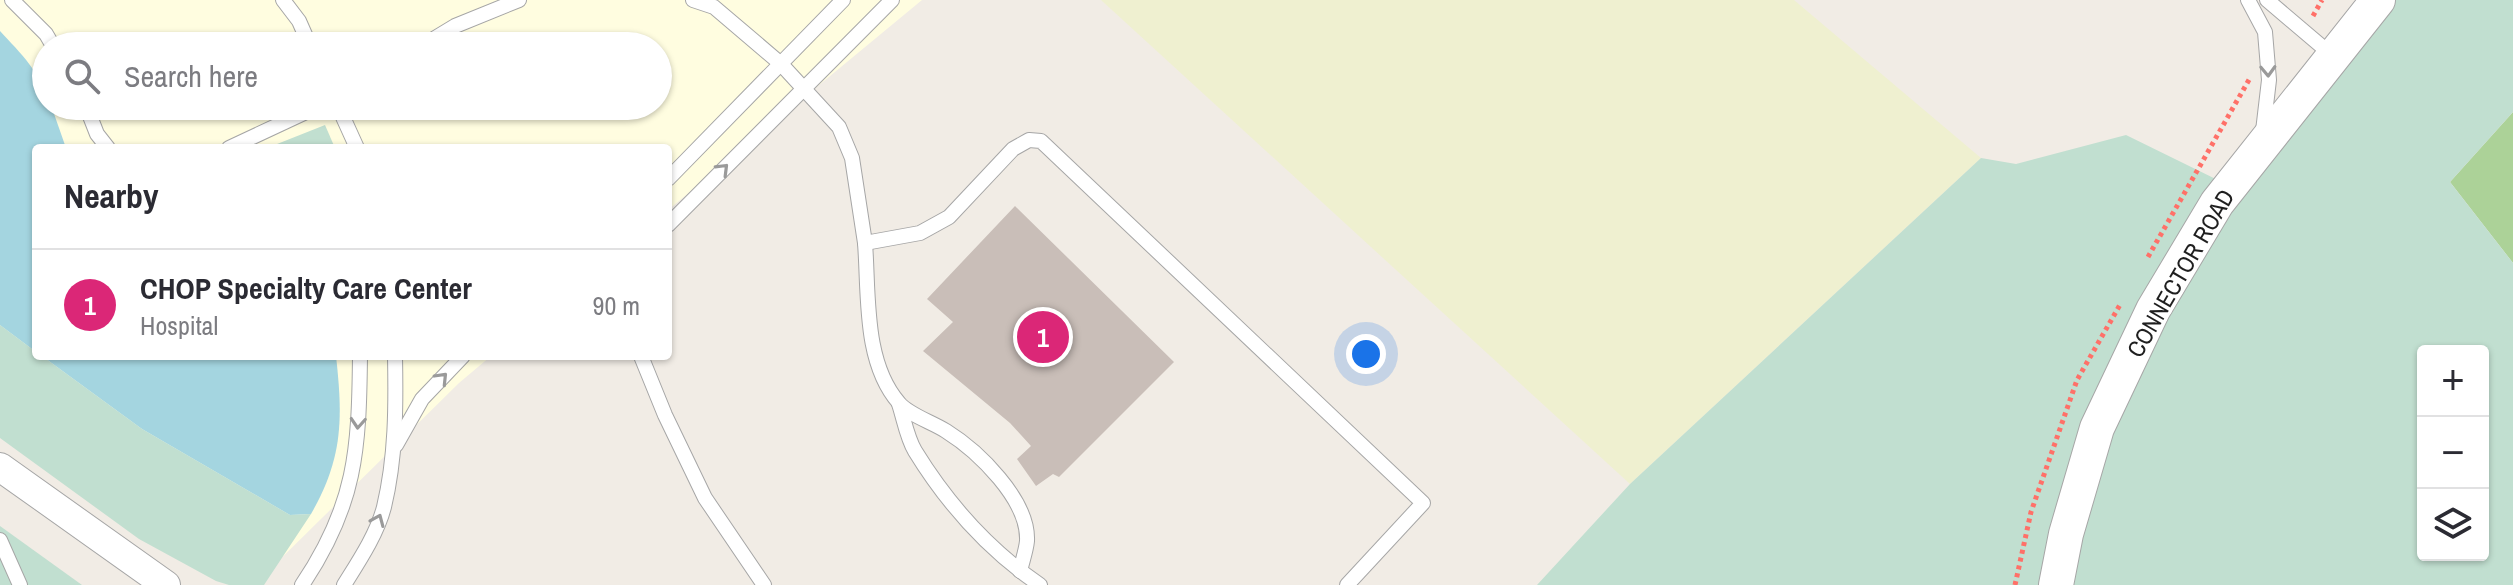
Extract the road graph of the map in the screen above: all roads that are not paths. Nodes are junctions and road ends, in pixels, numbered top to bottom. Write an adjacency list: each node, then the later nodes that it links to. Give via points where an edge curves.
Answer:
1 (12, 0): 10 (lane)
2 (283, 0): 11 (lane)
3 (519, 0): 12 (lane)
4 (693, 0): 14 (lane, via 714,7)
5 (843, 0): 14 (lane)
6 (892, 0): 15 (lane)
7 (2248, 0): 22 (lane, one-way to 22, via 2265,32 2269,80)
8 (2267, 0): 13 (lane)
9 (2378, 0): 13 (street, CONNECTOR ROAD)
10 (44, 32)
11 (304, 32)
12 (445, 32)
13 (2333, 56): 22 (street, CONNECTOR ROAD)
14 (781, 64): 15 (lane); 23 (lane)
15 (805, 87): 24 (lane, one-way to 15); 25 (lane, via 839,127 852,158)
16 (92, 120): 19 (lane)
17 (289, 120): 20 (lane)
18 (344, 120): 21 (lane)
19 (105, 144)
20 (238, 144)
21 (355, 144)
22 (2262, 146): 42 (street, CONNECTOR ROAD, via 2217,203 2153,310 2097,428)
23 (672, 175)
24 (672, 221)
25 (865, 243): 30 (lane, via 876,359); 41 (lane, via 920,233 949,217 1013,149 1029,140 1041,141 1423,503)
26 (360, 360): 37 (lane, one-way to 37, via 359,427 349,490 323,554)
27 (395, 360): 31 (lane)
28 (459, 360): 31 (lane, one-way to 28, via 422,399)
29 (643, 360): 39 (lane, via 705,498)
30 (899, 404): 34 (lane, via 914,449 970,525); 34 (lane, via 949,433 990,467 1019,506 1027,540)
31 (393, 449): 38 (lane, one-way to 31, via 383,509)
32 (0, 467): 36 (street)
33 (0, 540): 35 (lane)
34 (1020, 571): 40 (lane)
35 (20, 585)
36 (166, 585)
37 (302, 585)
38 (344, 585)
39 (764, 585)
40 (1040, 585)
41 (1347, 585)
42 (2056, 585)

